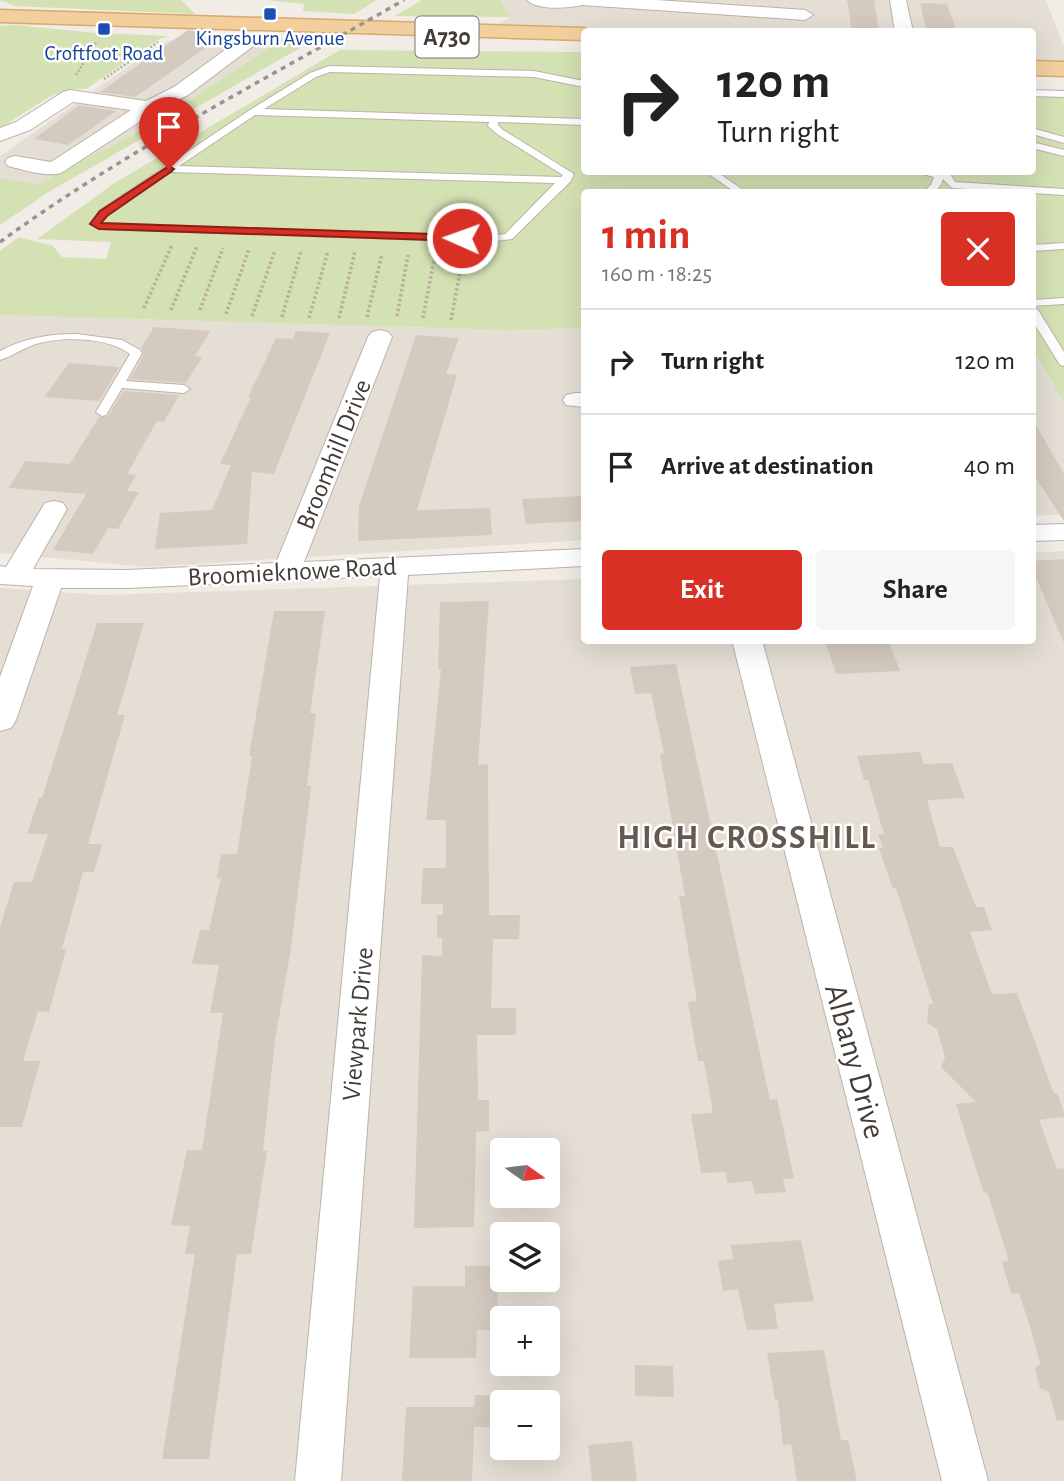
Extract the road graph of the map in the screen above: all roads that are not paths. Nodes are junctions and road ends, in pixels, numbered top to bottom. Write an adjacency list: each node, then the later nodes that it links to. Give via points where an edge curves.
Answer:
1 (535, 0): 2 (street)
2 (582, 0): 4 (street)
3 (898, 0): 7 (street)
4 (805, 15)
5 (0, 16): 6 (main road, A730)
6 (310, 27): 8 (main road, A730); 10 (main road, A730)
7 (903, 28)
8 (581, 34)
9 (246, 43): 18 (street, via 181,91)
10 (581, 44)
11 (1036, 68): 12 (main road)
12 (1064, 69)
13 (1036, 82): 15 (main road)
14 (581, 83): 19 (lane, via 534,74 329,69)
15 (1064, 83)
16 (1036, 93): 17 (lane)
17 (1064, 93)
18 (149, 107): 23 (street, via 75,96); 27 (street, via 54,169)
19 (253, 112): 20 (lane); 28 (lane)
20 (494, 120): 21 (lane); 30 (lane, via 493,126 500,132 566,170)
21 (581, 122)
22 (1036, 132): 24 (lane)
23 (0, 135)
24 (1064, 140)
25 (1036, 146): 26 (lane)
26 (1064, 153)
27 (15, 162)
28 (169, 169): 30 (lane); 30 (lane, via 95,224 508,237)
29 (715, 175): 31 (lane)
30 (566, 180)
31 (736, 189)
32 (1036, 191): 33 (lane)
33 (1064, 192)
34 (1064, 246): 35 (lane)
35 (1036, 247)
36 (1064, 301): 37 (lane)
37 (1036, 303)
38 (1036, 316): 41 (lane)
39 (373, 327): 50 (street, Broomhill Drive)
40 (0, 356): 42 (lane, via 40,339 120,342 136,353)
41 (1064, 362)
42 (119, 384): 43 (lane); 44 (lane)
43 (184, 389)
44 (102, 412)
45 (54, 509): 51 (street)
46 (1064, 532): 47 (street)
47 (1036, 533)
48 (581, 558): 49 (street, Broomieknowe Road)
49 (396, 566): 50 (street, Broomieknowe Road); 55 (street, Viewpark Drive)
50 (287, 570): 52 (street, Broomieknowe Road)
51 (7, 575): 52 (street, Broomieknowe Road)
52 (50, 579): 54 (street)
53 (748, 644): 56 (street, Albany Drive)
54 (0, 720)
55 (318, 1481)
56 (965, 1481)

